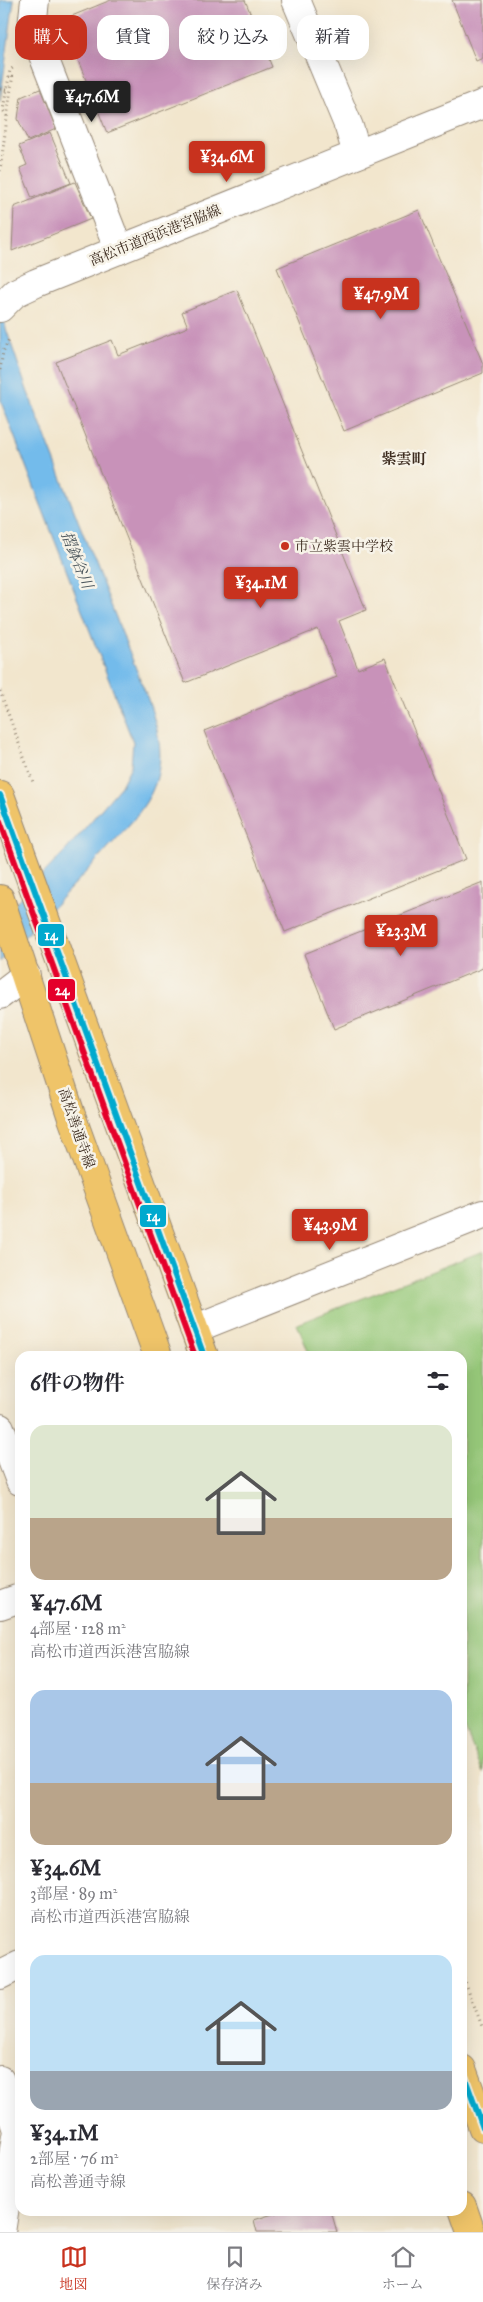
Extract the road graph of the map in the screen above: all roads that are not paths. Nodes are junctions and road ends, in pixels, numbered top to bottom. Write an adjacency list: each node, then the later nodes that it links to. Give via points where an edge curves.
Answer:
1 (35, 0): 5 (street, via 32,27)
2 (296, 0): 4 (street, via 350,127)
3 (483, 104): 4 (street, 高松市道西浜港宮脇線)
4 (358, 154): 5 (street, 高松市道西浜港宮脇線)
5 (119, 250): 6 (street, 高松市道西浜港宮脇線, via 36,283 16,293)
6 (0, 308)
7 (0, 795): 12 (main road)
8 (0, 899): 9 (main road, 高松善通寺線)
9 (26, 975): 10 (street); 13 (main road, 高松善通寺線, via 71,1115)
10 (0, 995)
11 (483, 1214): 12 (street)
12 (194, 1329): 14 (main road)
13 (156, 1351)
14 (202, 1351)
15 (0, 1428): 16 (street)
16 (15, 1468)
17 (15, 1600): 18 (street)
18 (0, 1605)
19 (15, 1968): 20 (street)
20 (0, 1975)
21 (0, 2080): 23 (street)
22 (467, 2083): 24 (main road)
23 (10, 2115)
24 (483, 2128)
25 (15, 2143): 27 (street)
26 (465, 2216): 28 (main road)
27 (1, 2232)
28 (471, 2232)

